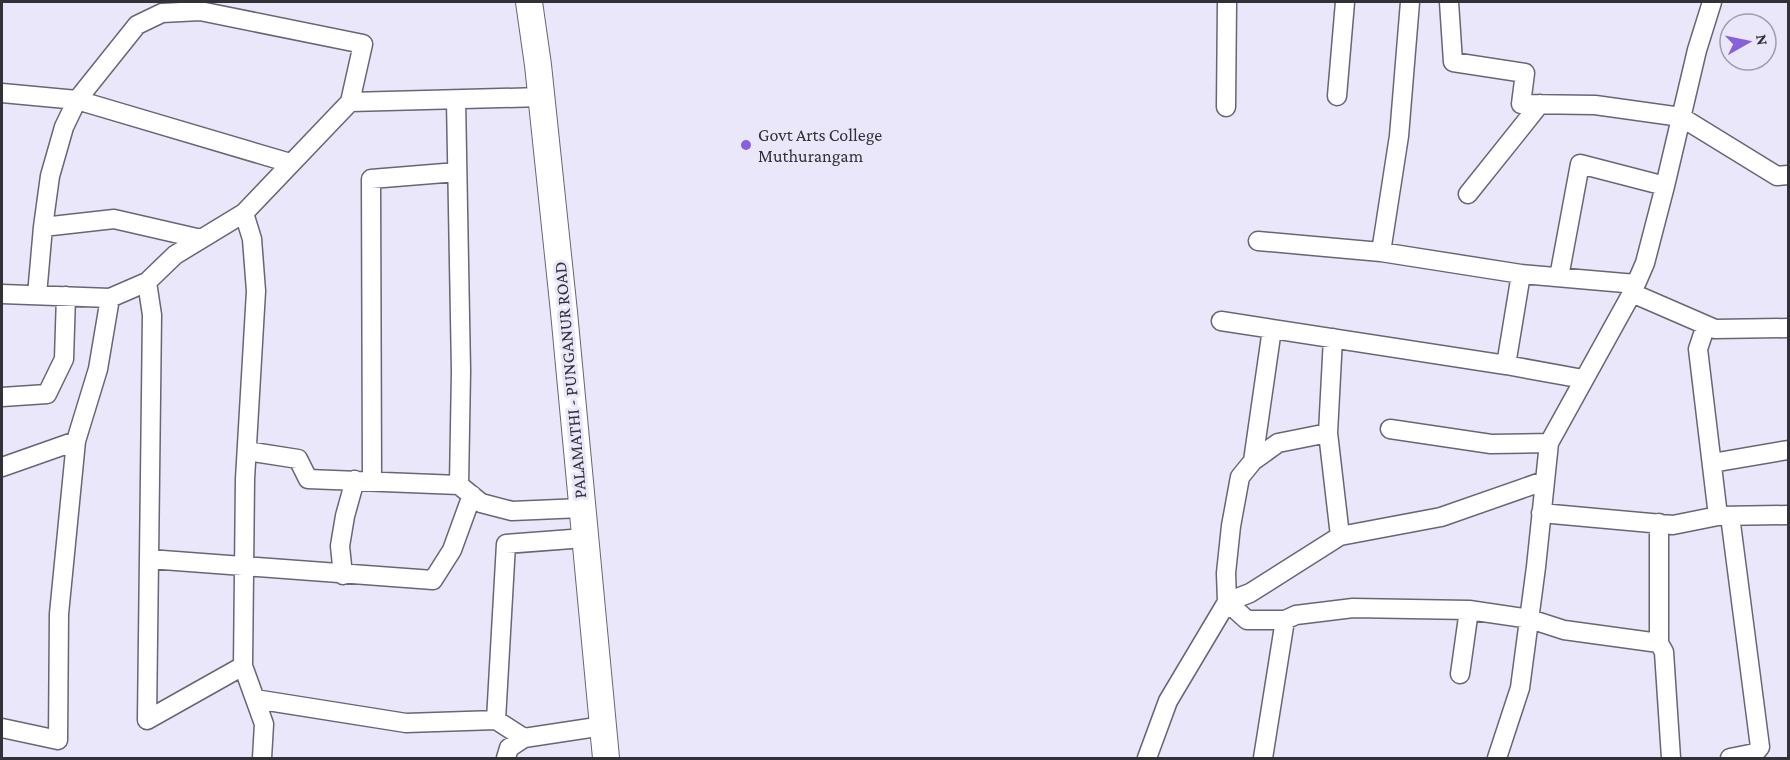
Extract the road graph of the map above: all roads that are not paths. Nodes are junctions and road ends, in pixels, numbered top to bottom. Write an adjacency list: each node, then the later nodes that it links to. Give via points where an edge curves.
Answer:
1 (529, 2): 9 (street, PALAMATHI - PUNGANUR ROAD)
2 (1227, 2): 14 (street)
3 (1345, 2): 8 (street)
4 (1410, 2): 25 (street, via 1399,136)
5 (1449, 2): 13 (street, via 1453,62 1524,74 1521,104)
6 (1712, 2): 15 (street)
7 (2, 93): 10 (street)
8 (1337, 96)
9 (542, 97): 11 (street); 54 (street, PALAMATHI - PUNGANUR ROAD)
10 (77, 100): 12 (street, via 137,25 162,13 200,11 363,44); 16 (street); 22 (street, via 64,127 50,176)
11 (456, 100): 12 (street); 17 (street)
12 (350, 102): 16 (street)
13 (1540, 104): 15 (street, via 1595,105); 20 (street)
14 (1226, 107)
15 (1681, 117): 18 (street, via 1777,176); 19 (street)
16 (290, 163): 21 (street)
17 (457, 172): 51 (street, via 371,179); 53 (street)
18 (1788, 176)
19 (1665, 186): 27 (street, via 1580,164); 29 (street)
20 (1468, 194)
21 (244, 213): 23 (street); 47 (street, via 252,239 256,291)
22 (43, 227): 23 (street, via 114,219); 31 (street)
23 (201, 239): 28 (street, via 175,255)
24 (1258, 241): 25 (street)
25 (1381, 252): 26 (street)
26 (1521, 273): 27 (street); 39 (street)
27 (1559, 277): 29 (street)
28 (147, 282): 33 (street); 61 (street, via 152,315)
29 (1634, 288): 35 (street); 40 (street)
30 (2, 294): 31 (street)
31 (37, 294): 32 (street)
32 (66, 296): 33 (street); 41 (street, via 64,359 46,394)
33 (110, 298): 44 (street, via 98,369)
34 (1221, 321): 37 (street)
35 (1706, 325): 36 (street); 49 (street, via 1698,350)
36 (1788, 328)
37 (1272, 329): 38 (street); 48 (street)
38 (1333, 338): 39 (street); 43 (street)
39 (1506, 365): 40 (street)
40 (1583, 379): 45 (street)
41 (2, 397)
42 (1389, 429): 45 (street, via 1491,444)
43 (1328, 434): 48 (street, via 1278,443); 59 (street)
44 (76, 441): 50 (street); 74 (street, via 59,614 58,740)
45 (1549, 443): 52 (street)
46 (1788, 450): 49 (street)
47 (247, 452): 51 (street, via 298,459 308,479); 62 (street)
48 (1253, 461): 64 (street, via 1240,477 1227,562)
49 (1712, 463): 57 (street)
50 (2, 467)
51 (364, 481): 53 (street); 63 (street, via 345,516 340,546)
52 (1544, 481): 55 (street); 59 (street, via 1441,517)
53 (466, 490): 54 (street, via 481,503 512,511); 63 (street, via 452,550 433,580)
54 (582, 508): 60 (street, PALAMATHI - PUNGANUR ROAD)
55 (1541, 513): 58 (street); 66 (street)
56 (1788, 515): 57 (street)
57 (1724, 516): 58 (street, via 1673,525); 83 (street, via 1760,747 1755,753)
58 (1659, 523): 68 (street)
59 (1340, 536): 64 (street, via 1250,593)
60 (585, 538): 72 (street, via 506,544); 73 (street, PALAMATHI - PUNGANUR ROAD)
61 (149, 559): 62 (street); 69 (street, via 147,720)
62 (244, 567): 63 (street); 69 (street)
63 (343, 575)
64 (1227, 602): 67 (street, via 1247,620); 79 (street, via 1168,701)
65 (1469, 610): 66 (street); 67 (street, via 1353,608 1296,615); 70 (street)
66 (1530, 619): 68 (street, via 1564,630); 81 (street, via 1520,688)
67 (1285, 620): 80 (street)
68 (1659, 643): 82 (street, via 1664,651)
69 (243, 666): 71 (street)
70 (1460, 674)
71 (255, 699): 72 (street, via 406,723); 76 (street, via 264,724)
72 (496, 720): 75 (street)
73 (603, 726): 75 (street); 78 (street, PALAMATHI - PUNGANUR ROAD)
74 (2, 728)
75 (524, 738): 77 (street, via 509,748)
76 (262, 759)
77 (506, 759)
78 (606, 759)
79 (1147, 759)
80 (1263, 759)
81 (1497, 759)
82 (1671, 759)
83 (1730, 759)

